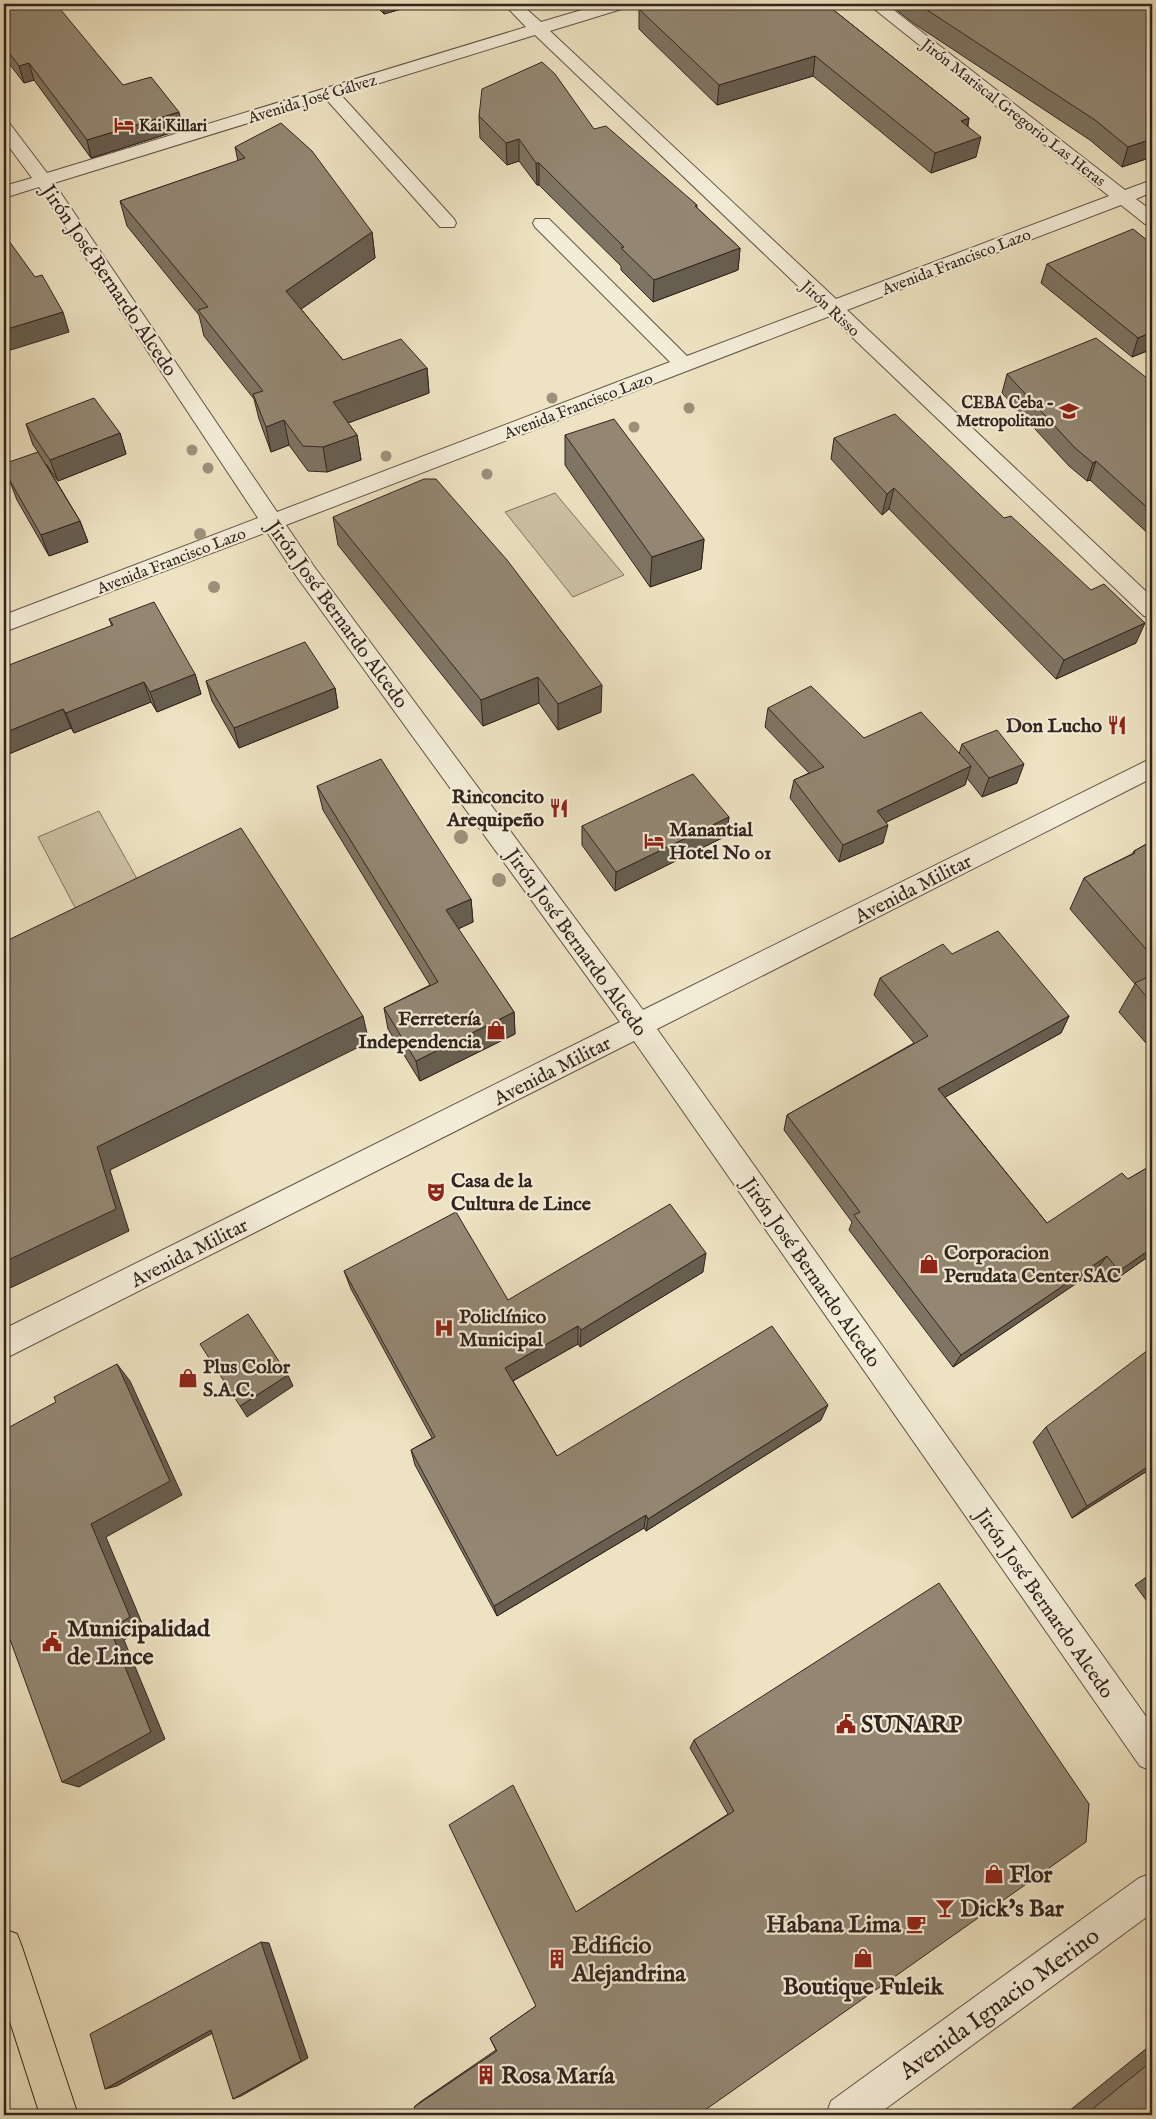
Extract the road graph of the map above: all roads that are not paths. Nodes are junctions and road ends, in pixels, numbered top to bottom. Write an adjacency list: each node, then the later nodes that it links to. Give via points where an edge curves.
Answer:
1 (512, 4): 4 (street, Jirón Risso)
2 (620, 4): 4 (street, Avenida José Gálvez)
3 (876, 4): 10 (street, Jirón Mariscal Gregorio Las Heras)
4 (538, 30): 5 (street, Avenida José Gálvez); 14 (street, Jirón Risso)
5 (330, 92): 7 (street, Avenida José Gálvez); 12 (street)
6 (4, 128): 7 (street, Jirón José Bernardo Alcedo)
7 (43, 180): 9 (street, Avenida José Gálvez); 16 (street, Jirón José Bernardo Alcedo)
8 (1152, 186): 10 (street, Avenida Francisco Lazo)
9 (4, 192)
10 (1123, 197): 11 (street, Jirón Mariscal Gregorio Las Heras); 14 (street, Avenida Francisco Lazo)
11 (1152, 220)
12 (447, 223)
13 (542, 223): 15 (street)
14 (833, 308): 15 (street, Avenida Francisco Lazo); 17 (street, Jirón Risso)
15 (684, 364): 16 (street, Avenida Francisco Lazo)
16 (272, 522): 18 (street, Avenida Francisco Lazo); 20 (street, Jirón José Bernardo Alcedo)
17 (1152, 610)
18 (4, 624)
19 (1152, 767): 20 (street, Avenida Militar)
20 (639, 1026): 21 (street, Avenida Militar); 22 (street, Jirón José Bernardo Alcedo)
21 (4, 1345)
22 (1152, 1754)
23 (1152, 1891): 26 (street, Avenida Ignacio Merino)
24 (4, 1947): 25 (main road)
25 (59, 2115)
26 (845, 2115)

